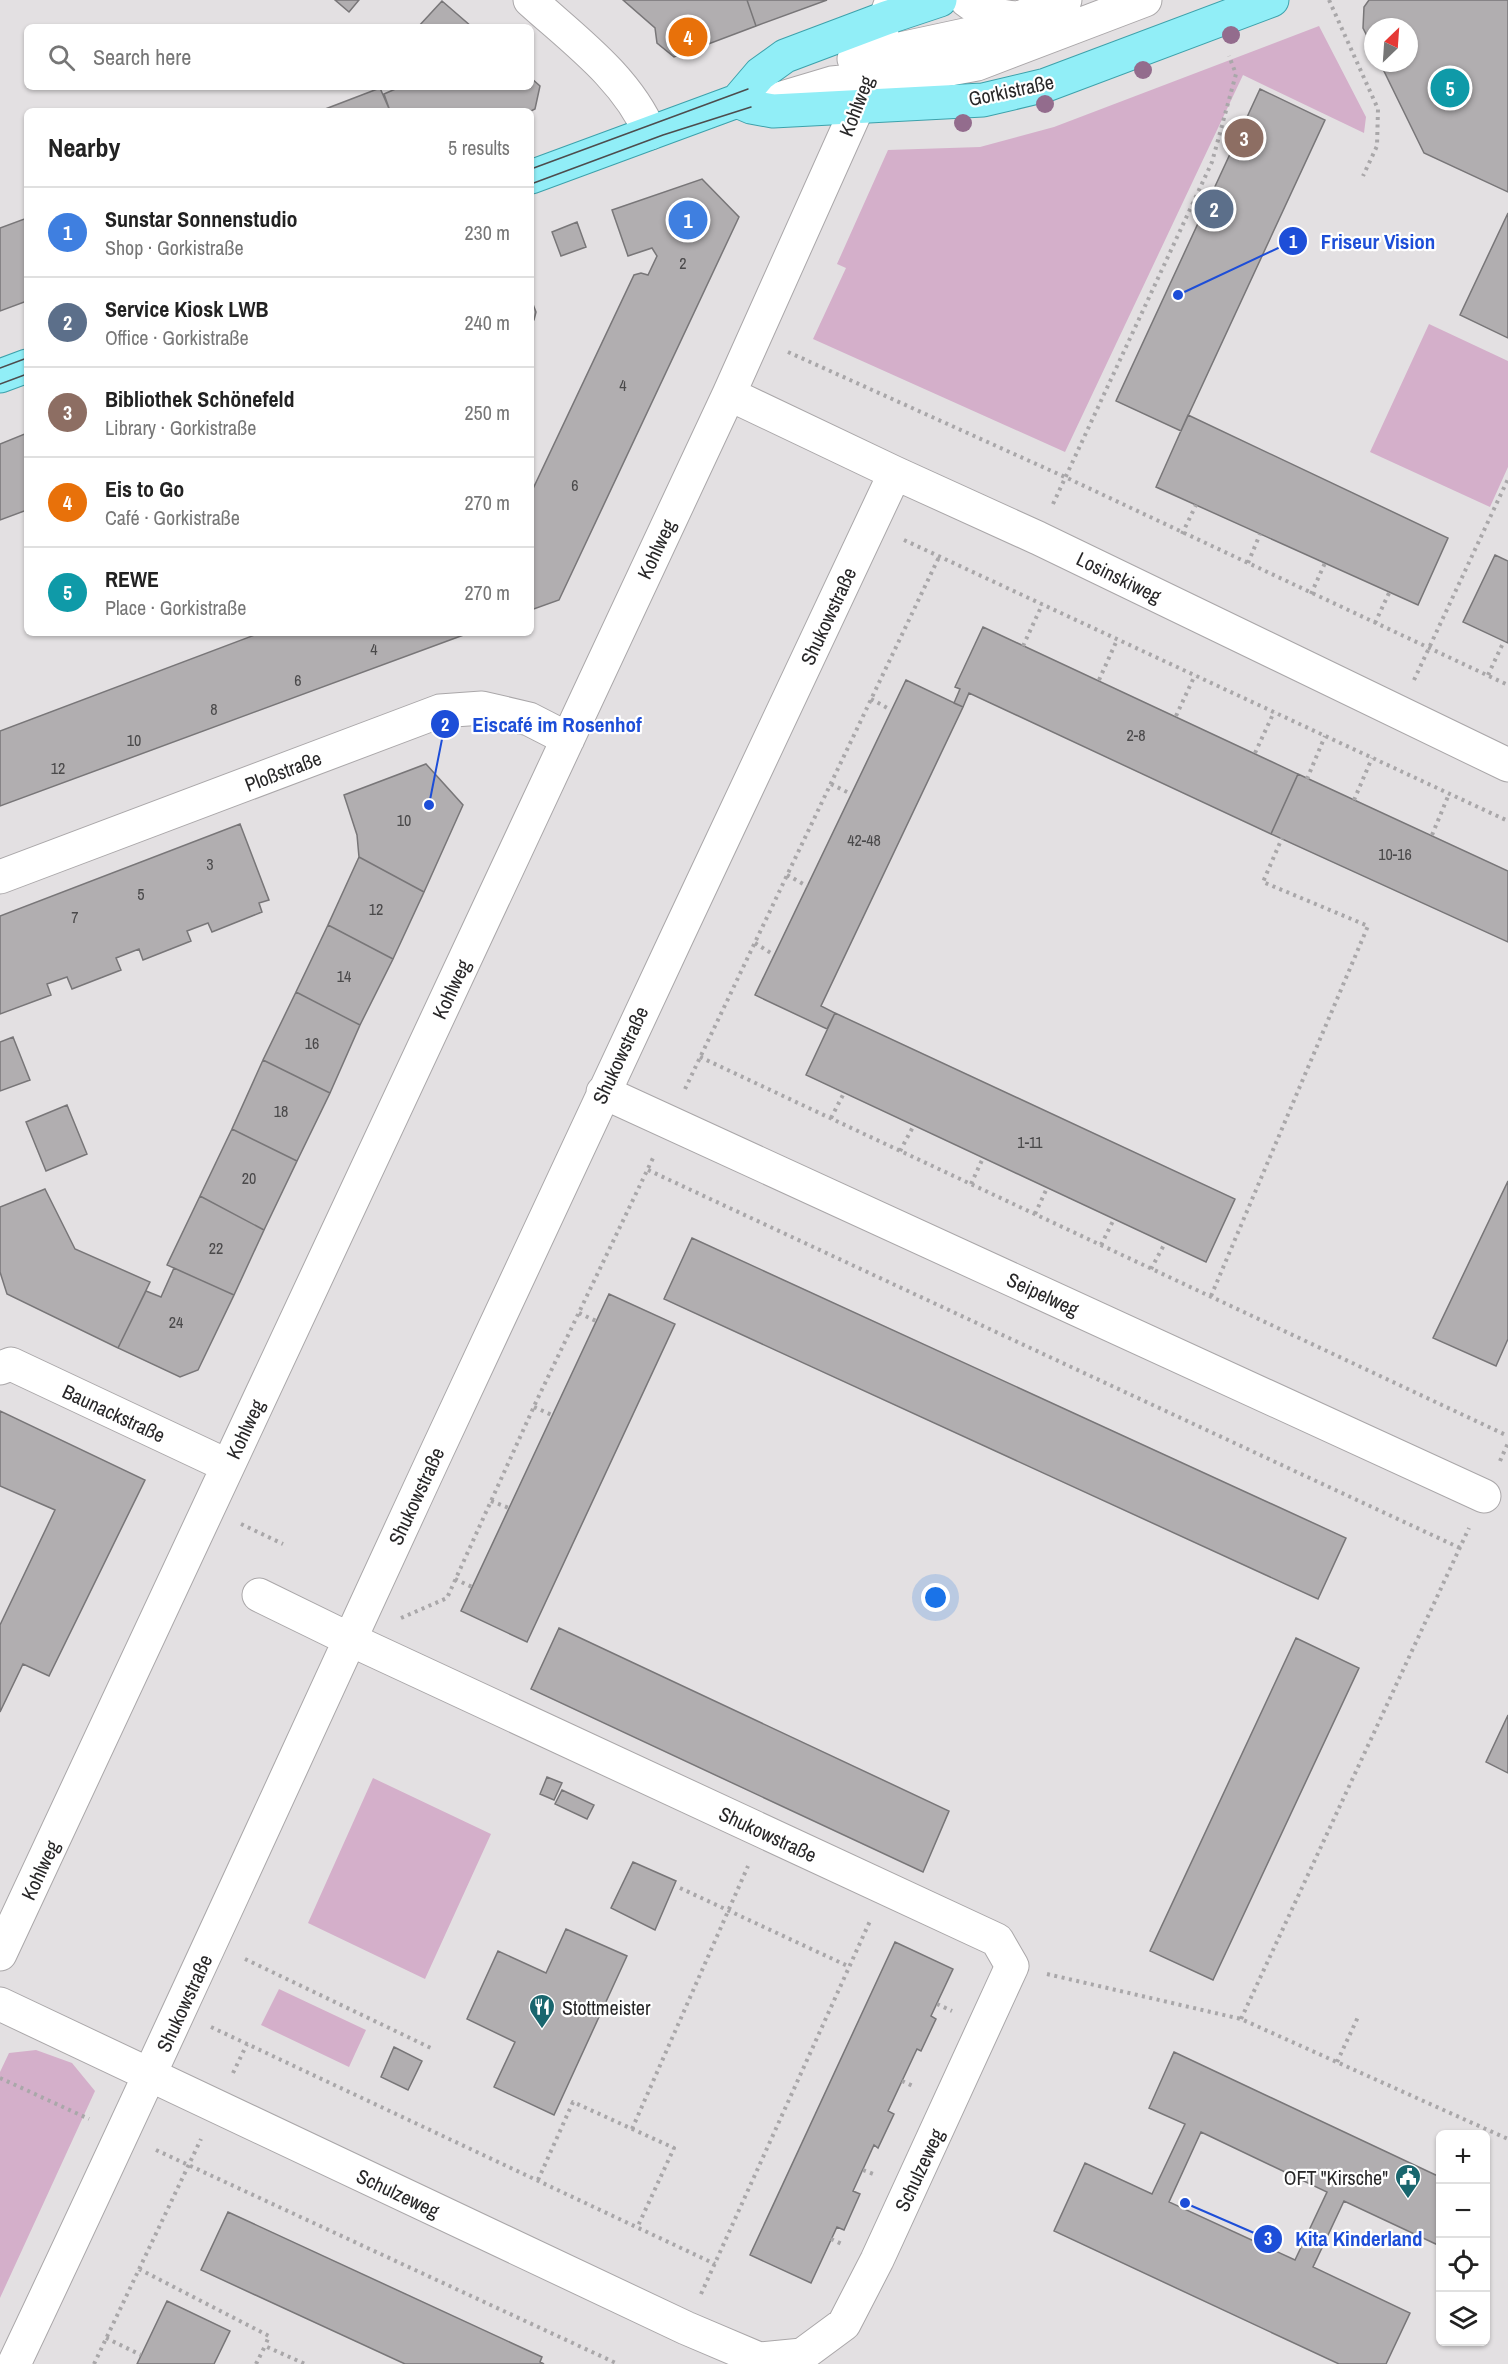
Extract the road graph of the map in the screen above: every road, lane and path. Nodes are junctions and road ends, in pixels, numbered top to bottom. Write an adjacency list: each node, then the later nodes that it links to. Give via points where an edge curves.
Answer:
1 (530, 0): 13 (street, via 626,92)
2 (944, 0): 7 (main road, Gorkistraße); 8 (street, via 1004,17); 9 (street, via 945,20)
3 (1065, 0): 8 (street)
4 (1145, 0): 8 (street)
5 (1272, 0): 11 (main road, Gorkistraße, via 1046,85 983,100)
6 (1329, 0): 15 (path, via 1378,109 1377,146)
7 (889, 9): 11 (street, Kohlweg); 12 (main road, Gorkistraße, via 785,56 760,74)
8 (1025, 30): 9 (street, via 988,30); 11 (street, via 977,64)
9 (964, 36): 11 (street)
10 (1229, 56): 21 (path, via 1236,74 1212,162)
11 (866, 80): 12 (main road, Gorkistraße, via 773,111); 12 (street, via 812,69); 16 (street, Kohlweg)
12 (745, 99): 13 (main road, Gorkistraße)
13 (650, 133): 14 (main road, Gorkistraße)
14 (534, 176)
15 (1362, 176)
16 (754, 337): 19 (street, Kohlweg); 21 (path)
17 (24, 367): 18 (main road)
18 (0, 376)
19 (729, 394): 20 (street, Losinskiweg); 49 (street, Kohlweg)
20 (895, 473): 24 (street, Shukowstraße); 27 (street, Losinskiweg)
21 (1065, 477): 25 (path); 27 (path)
22 (1508, 479): 38 (path)
23 (1196, 504): 25 (path)
24 (870, 525): 28 (path); 67 (street, Shukowstraße)
25 (1182, 534): 30 (path)
26 (1260, 534): 30 (path)
27 (1038, 538): 46 (street, Losinskiweg)
28 (939, 557): 33 (path); 43 (path)
29 (1325, 563): 32 (path)
30 (1248, 564): 32 (path)
31 (1389, 592): 34 (path)
32 (1311, 594): 34 (path)
33 (1042, 605): 35 (path); 37 (path)
34 (1375, 623): 38 (path)
35 (1117, 640): 39 (path); 41 (path)
36 (1504, 641): 40 (path)
37 (1023, 646)
38 (1428, 648): 40 (path); 46 (path)
39 (1195, 675): 45 (path); 47 (path)
40 (1487, 676): 42 (path)
41 (1099, 680)
42 (1508, 685)
43 (871, 699): 44 (path); 54 (path)
44 (891, 710)
45 (1274, 712): 48 (path); 50 (path)
46 (1398, 713): 52 (street, Losinskiweg)
47 (1176, 716)
48 (1325, 736): 51 (path); 53 (path)
49 (568, 739): 62 (street, Ploßstraße, via 530,719 482,708 440,711); 89 (street, Kohlweg)
50 (1255, 753)
51 (1372, 758): 56 (path); 57 (path)
52 (1508, 765)
53 (1307, 779)
54 (831, 784): 55 (path); 61 (path)
55 (851, 794)
56 (1449, 794): 58 (path); 59 (path)
57 (1354, 800)
58 (1508, 821)
59 (1432, 835)
60 (1282, 838): 82 (path, via 1263,882 1368,926)
61 (787, 875): 63 (path); 64 (path)
62 (0, 877)
63 (807, 886)
64 (755, 943): 65 (path); 66 (path)
65 (774, 954)
66 (700, 1057): 69 (path); 70 (path)
67 (603, 1092): 70 (street, Seipelweg); 99 (street, Shukowstraße)
68 (844, 1093): 69 (path)
69 (831, 1119): 72 (path)
70 (670, 1122): 74 (path); 90 (street, Seipelweg)
71 (914, 1125): 72 (path)
72 (900, 1151): 75 (path)
73 (983, 1158): 75 (path)
74 (648, 1170): 83 (path); 95 (path)
75 (971, 1184): 77 (path)
76 (1047, 1188): 77 (path)
77 (1035, 1214): 80 (path)
78 (1114, 1219): 80 (path)
79 (1165, 1243): 81 (path)
80 (1101, 1245): 81 (path)
81 (1151, 1269): 82 (path)
82 (1211, 1296): 88 (path)
83 (579, 1313): 84 (path); 86 (path)
84 (596, 1321)
85 (0, 1368): 89 (street, Baunackstraße, via 11,1364)
86 (534, 1407): 87 (path); 91 (path)
87 (552, 1415)
88 (1508, 1436)
89 (228, 1466): 105 (street, Kohlweg)
90 (1484, 1496): 95 (path)
91 (491, 1501): 92 (path); 96 (path)
92 (509, 1508)
93 (249, 1528): 94 (path)
94 (283, 1544)
95 (1460, 1548): 110 (path)
96 (455, 1579): 97 (path); 99 (path, via 447,1598)
97 (472, 1587)
98 (259, 1595): 99 (street, Shukowstraße)
99 (350, 1639): 100 (street, Shukowstraße); 104 (street, Shukowstraße)
100 (763, 1831): 102 (path); 106 (street, Shukowstraße, via 997,1940)
101 (680, 1888): 102 (path)
102 (729, 1911): 107 (path); 116 (path)
103 (861, 1942): 107 (path)
104 (212, 1943): 111 (path); 113 (street, Shukowstraße)
105 (0, 1954)
106 (1012, 1966): 110 (path); 128 (street, Schulzeweg, via 878,2260 844,2324)
107 (850, 1967): 122 (path)
108 (0, 2004): 113 (street, Schulzeweg)
109 (1358, 2017): 112 (path)
110 (1242, 2019): 112 (path)
111 (433, 2049)
112 (1337, 2062): 118 (path)
113 (150, 2074): 115 (street, Schulzeweg); 117 (street, Shukowstraße)
114 (0, 2078): 117 (path)
115 (217, 2107): 119 (path); 120 (path, via 247,2044); 124 (street, Schulzeweg)
116 (632, 2129): 120 (path, via 573,2102); 121 (path, via 674,2148)
117 (123, 2135): 119 (path); 129 (street, Shukowstraße)
118 (1508, 2139)
119 (189, 2165): 123 (path); 133 (path)
120 (538, 2180): 121 (path)
121 (637, 2228): 122 (path)
122 (715, 2264): 124 (path)
123 (139, 2269): 125 (path); 126 (path, via 269,2336)
124 (686, 2328): 128 (street, Schulzeweg, via 759,2359)
125 (106, 2338): 127 (path); 130 (path)
126 (265, 2346): 131 (path); 132 (path)
127 (141, 2355)
128 (804, 2359)
129 (14, 2364)
130 (94, 2364)
131 (256, 2364)
132 (305, 2364)
133 (618, 2364)

